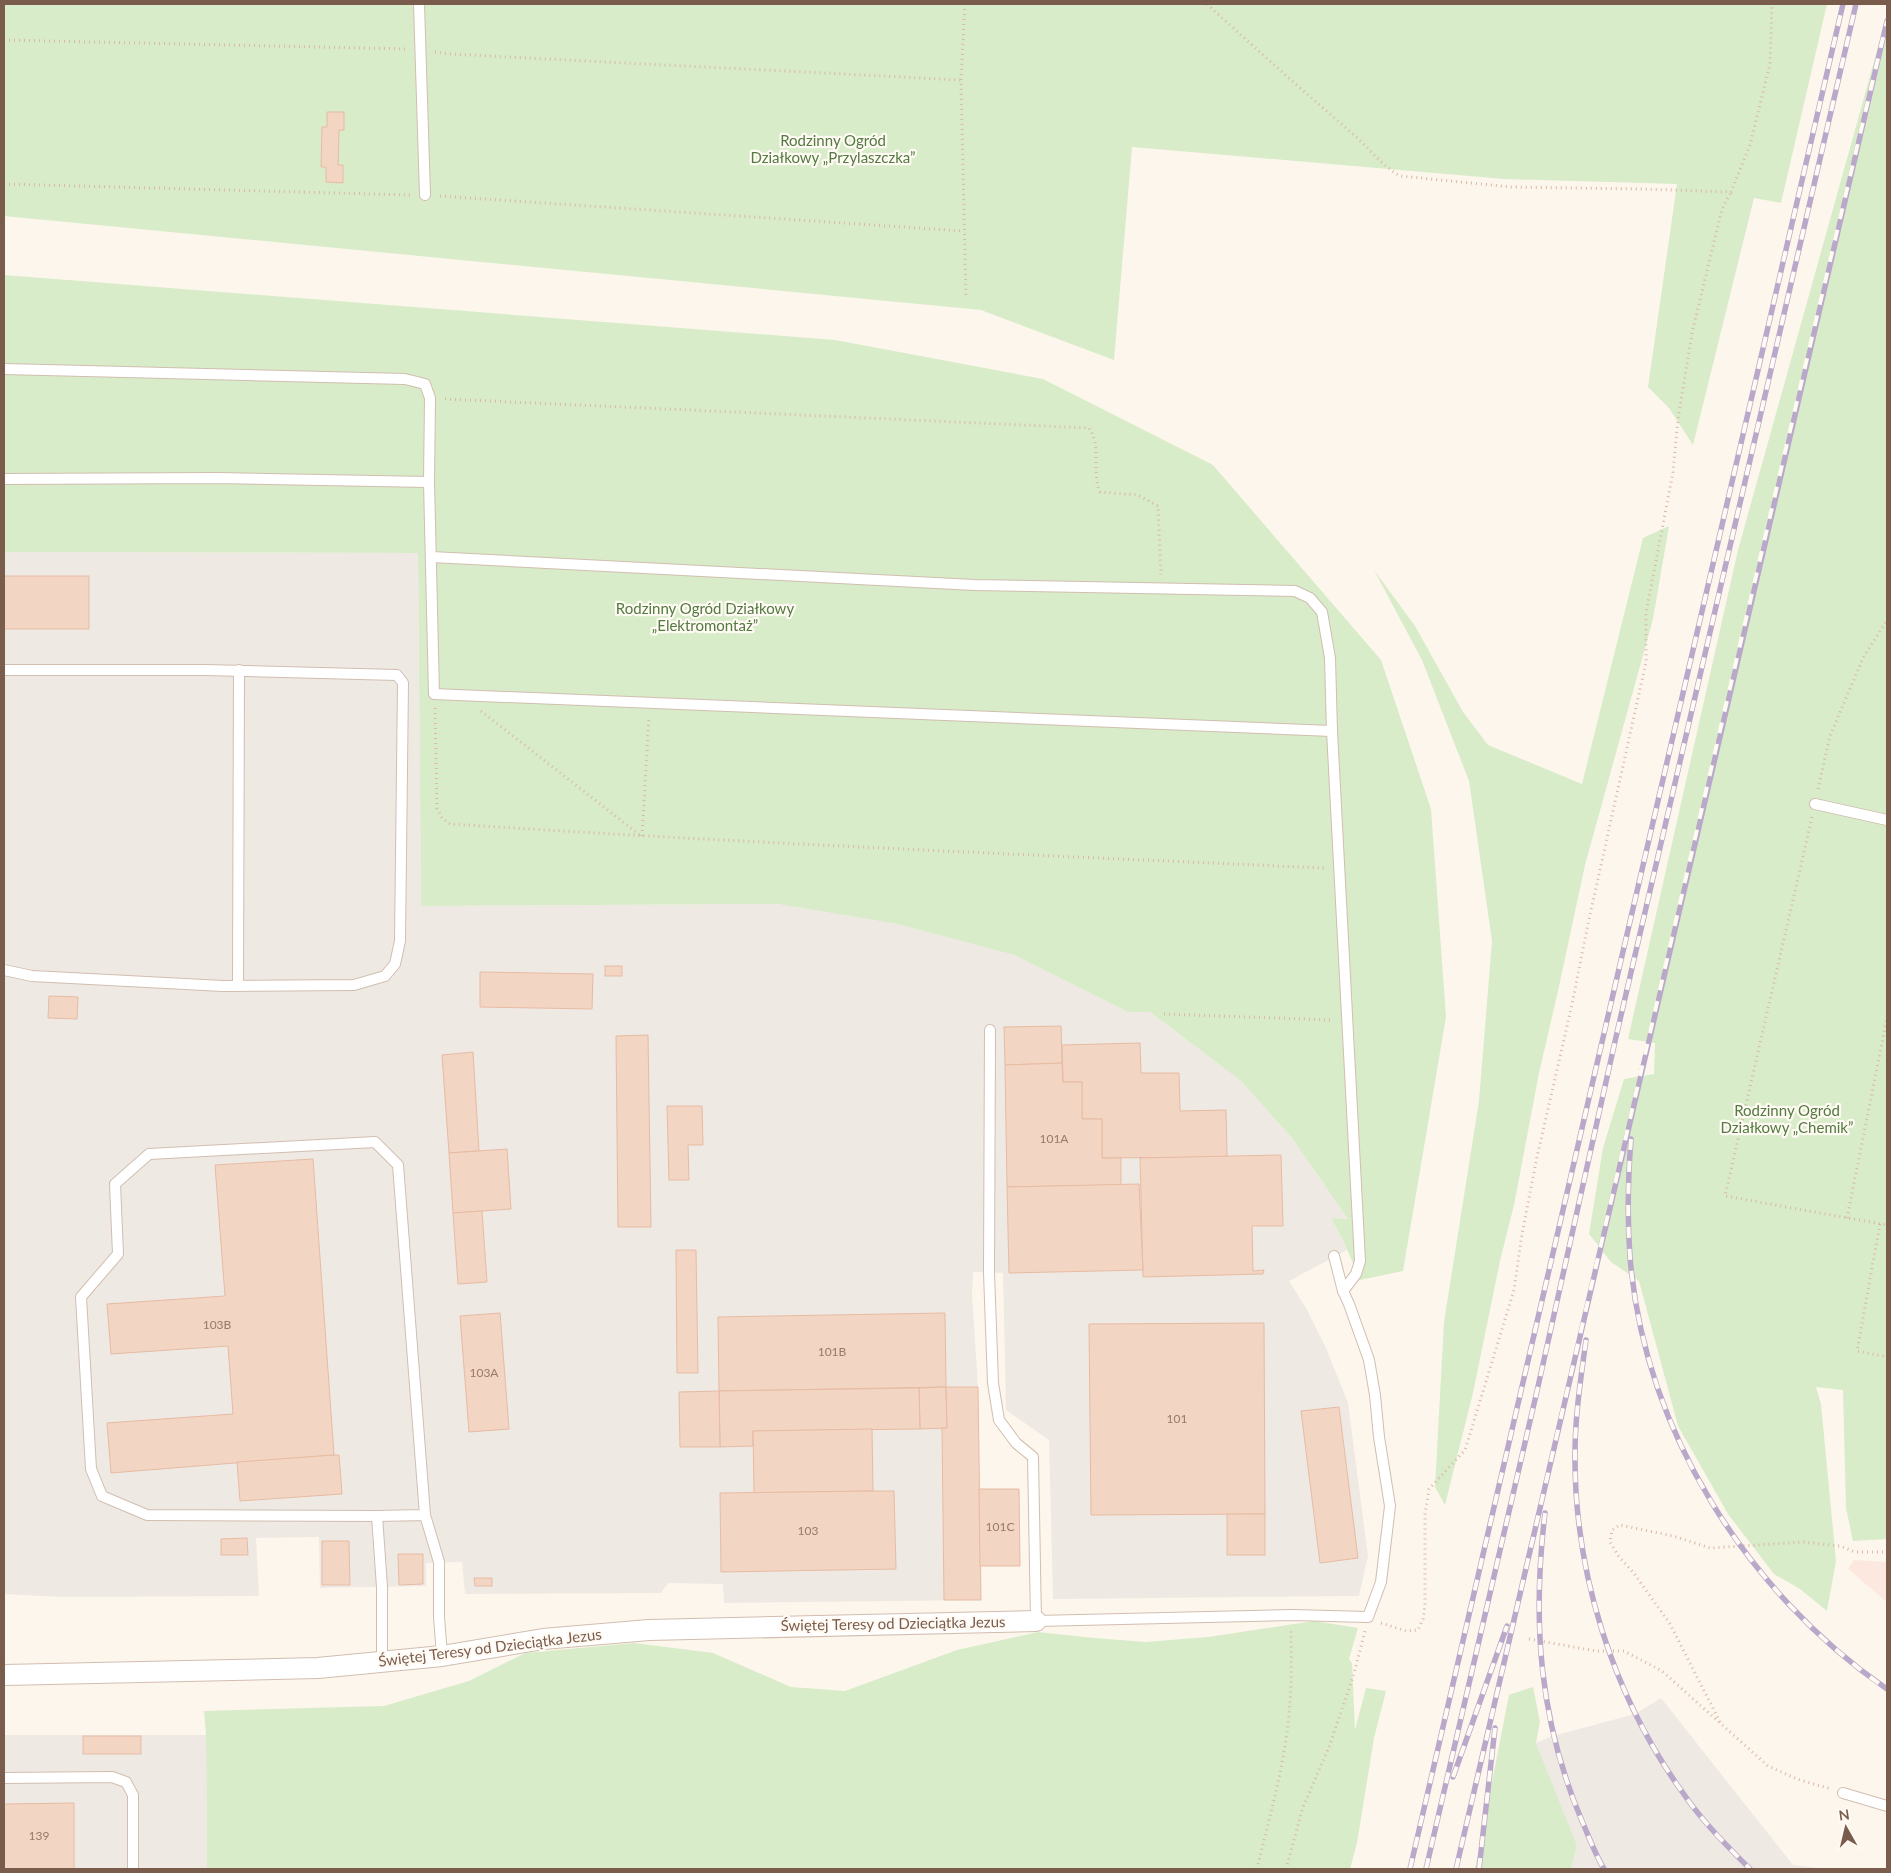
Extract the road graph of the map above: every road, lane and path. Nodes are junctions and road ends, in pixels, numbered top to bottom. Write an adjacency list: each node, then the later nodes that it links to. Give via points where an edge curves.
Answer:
1 (419, 4): 6 (lane)
2 (965, 4): 7 (path)
3 (1207, 4): 9 (path, via 1400,176 1511,187)
4 (1772, 4): 9 (path, via 1770,64 1750,145)
5 (4, 40): 6 (path)
6 (422, 50): 7 (path); 10 (lane)
7 (961, 80): 11 (path)
8 (4, 184): 10 (path)
9 (1731, 192): 46 (path, via 1722,209 1692,333 1673,472 1646,613 1646,662 1544,1120 1514,1290 1465,1450 1429,1489 1424,1515 1426,1605 1423,1619 1418,1630 1406,1630)
10 (425, 195): 11 (path)
11 (963, 231): 12 (path)
12 (966, 298)
13 (4, 369): 14 (lane, via 405,379 424,384)
14 (430, 398): 16 (lane); 18 (path, via 1089,428 1095,436 1096,484 1100,492 1138,495 1158,506)
15 (4, 479): 16 (lane, via 218,478)
16 (430, 482): 17 (lane)
17 (431, 557): 18 (lane, via 974,585); 22 (lane)
18 (1161, 589): 25 (lane, via 1295,591 1316,603 1322,612 1330,658)
19 (1887, 620): 26 (path, via 1863,658 1830,736)
20 (4, 670): 21 (lane)
21 (239, 670): 31 (lane); 31 (lane, via 397,675 403,683 400,941 395,964 384,976 354,985)
22 (434, 694): 23 (lane); 28 (path, via 438,808 442,818 450,824)
23 (460, 695): 24 (lane); 28 (path)
24 (650, 703): 25 (lane); 28 (path)
25 (1332, 731): 29 (lane)
26 (1815, 804): 27 (lane); 36 (path, via 1724,1196)
27 (1887, 820)
28 (642, 836): 29 (path)
29 (1340, 868): 34 (lane)
30 (4, 970): 31 (lane, via 32,976)
31 (238, 986)
32 (1164, 1014): 34 (path)
33 (1887, 1018): 36 (path)
34 (1347, 1020): 40 (lane, via 1360,1261 1356,1274)
35 (990, 1030): 47 (lane, via 989,1273 993,1383 999,1420 1016,1443 1033,1457)
36 (1847, 1218): 37 (path)
37 (1880, 1224): 38 (path); 41 (path, via 1857,1351)
38 (1887, 1225)
39 (1334, 1256): 40 (lane)
40 (1342, 1291): 46 (lane, via 1350,1304 1369,1360 1390,1506 1381,1582)
41 (1887, 1357)
42 (425, 1515): 43 (lane); 43 (lane, via 398,1165 375,1142 149,1154 115,1184 118,1254 82,1297 91,1469 102,1496 146,1514); 49 (lane, via 438,1562)
43 (376, 1516): 50 (lane, via 382,1587)
44 (1887, 1552): 52 (path, via 1855,1552 1840,1546 1803,1542 1710,1548 1640,1528 1620,1525 1612,1530 1610,1542 1670,1624)
45 (1292, 1615): 46 (lane); 47 (lane); 57 (path, via 1286,1738)
46 (1368, 1617): 58 (path, via 1353,1677 1329,1747 1303,1807)
47 (1036, 1621): 49 (street, Świętej Teresy od Dzieciątka Jezus, via 649,1630 543,1639)
48 (1529, 1639): 52 (path, via 1596,1651 1624,1650 1662,1672)
49 (442, 1656): 50 (street, Świętej Teresy od Dzieciątka Jezus)
50 (382, 1663): 51 (street, Świętej Teresy od Dzieciątka Jezus, via 318,1668)
51 (4, 1675)
52 (1720, 1722): 54 (path, via 1768,1766)
53 (4, 1778): 56 (lane, via 112,1777 126,1782 133,1795)
54 (1843, 1793): 55 (lane)
55 (1887, 1806)
56 (133, 1869)
57 (1257, 1869)
58 (1286, 1869)

